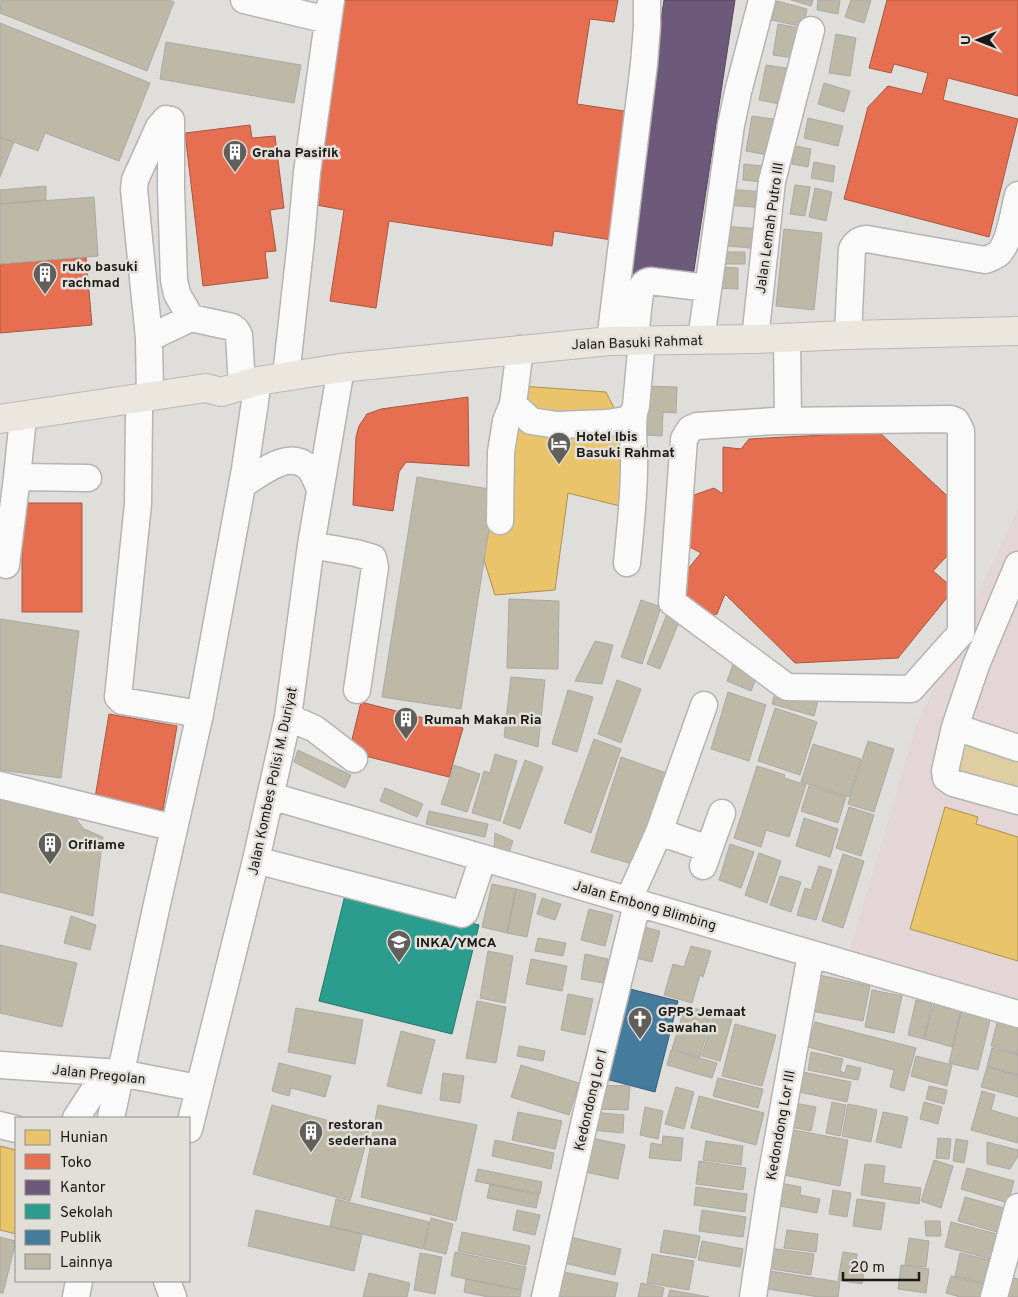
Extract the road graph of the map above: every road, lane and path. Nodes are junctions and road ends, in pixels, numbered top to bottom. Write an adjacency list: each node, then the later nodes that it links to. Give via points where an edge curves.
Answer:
1 (244, 0): 4 (street)
2 (647, 0): 16 (street)
3 (762, 0): 9 (street, via 736,100)
4 (330, 10): 19 (street, via 307,172)
5 (811, 30): 14 (street, Jalan Lemah Putro III, via 772,181)
6 (1018, 195): 12 (street, via 1005,244 993,258 985,260 867,240 856,243 852,249)
7 (173, 251): 8 (street); 8 (street, via 171,120 166,119 159,127 135,180); 10 (street, via 177,294)
8 (140, 260): 13 (street)
9 (708, 288): 15 (street); 16 (street, via 645,282)
10 (191, 318): 13 (street); 20 (street, via 236,330 239,335)
11 (1018, 331): 12 (main road, Jalan Basuki Rahmat)
12 (848, 335): 14 (main road, Jalan Basuki Rahmat)
13 (149, 338): 21 (street)
14 (772, 338): 15 (main road, Jalan Basuki Rahmat); 24 (street, Jalan Lemah Putro III)
15 (701, 340): 16 (main road, Jalan Basuki Rahmat)
16 (629, 341): 17 (main road, Jalan Basuki Rahmat); 23 (street, via 636,406)
17 (520, 349): 18 (main road, Jalan Basuki Rahmat); 22 (street)
18 (341, 368): 19 (main road, Jalan Basuki Rahmat); 29 (street, Jalan Kombes Polisi M. Duriyat)
19 (286, 376): 20 (main road, Jalan Basuki Rahmat)
20 (240, 386): 21 (main road, Jalan Basuki Rahmat, via 206,388); 28 (street)
21 (145, 404): 25 (main road, Jalan Basuki Rahmat); 37 (street, via 118,698)
22 (513, 404): 23 (street, via 531,421 557,425 607,423 626,420); 30 (street, via 506,421 501,452)
23 (632, 415): 32 (street, via 634,481)
24 (781, 421): 24 (street, via 951,419 959,426 962,466 961,632 911,689 787,688 672,602 684,438 690,429 697,426)
25 (7, 427): 26 (street)
26 (17, 478): 27 (street); 34 (street)
27 (88, 478)
28 (242, 485): 29 (street, via 276,464 290,461 300,462 310,469); 37 (street)
29 (320, 489): 31 (street, Jalan Kombes Polisi M. Duriyat)
30 (500, 521)
31 (311, 544): 35 (street, via 373,558 375,567); 38 (street, Jalan Kombes Polisi M. Duriyat)
32 (627, 562)
33 (1018, 565): 39 (street, via 976,665)
34 (6, 566)
35 (357, 690)
36 (704, 705): 47 (street, Kedondong Lor I)
37 (200, 714): 46 (street)
38 (288, 717): 41 (street, via 315,729); 43 (street, Jalan Kombes Polisi M. Duriyat)
39 (956, 727): 40 (street); 44 (street, via 944,771 946,778 953,783)
40 (1018, 748)
41 (354, 759)
42 (0, 785): 46 (street)
43 (271, 796): 48 (street, Jalan Embong Blimbing); 49 (street, Jalan Kombes Polisi M. Duriyat)
44 (1018, 801)
45 (722, 813): 47 (street, via 706,858)
46 (174, 828): 54 (street)
47 (659, 832): 50 (street, Kedondong Lor I)
48 (483, 858): 49 (street, via 462,914); 50 (street, Jalan Embong Blimbing)
49 (256, 860): 55 (street, Jalan Kombes Polisi M. Duriyat)
50 (633, 902): 51 (street, Jalan Embong Blimbing); 68 (street, Kedondong Lor I)
51 (811, 954): 52 (street, Jalan Embong Blimbing); 69 (street, Kedondong Lor III)
52 (1018, 1014)
53 (0, 1065): 54 (street, Jalan Pregolan)
54 (113, 1073): 55 (street, Jalan Pregolan); 56 (street); 57 (street)
55 (198, 1088): 58 (street, Jalan Kombes Polisi M. Duriyat)
56 (77, 1117)
57 (111, 1117)
58 (190, 1124)
59 (0, 1125): 60 (street)
60 (15, 1129)
61 (1018, 1207): 70 (street)
62 (80, 1282): 65 (street)
63 (156, 1282): 66 (street)
64 (167, 1282): 67 (street)
65 (76, 1297)
66 (152, 1297)
67 (173, 1297)
68 (545, 1297)
69 (753, 1297)
70 (994, 1297)

